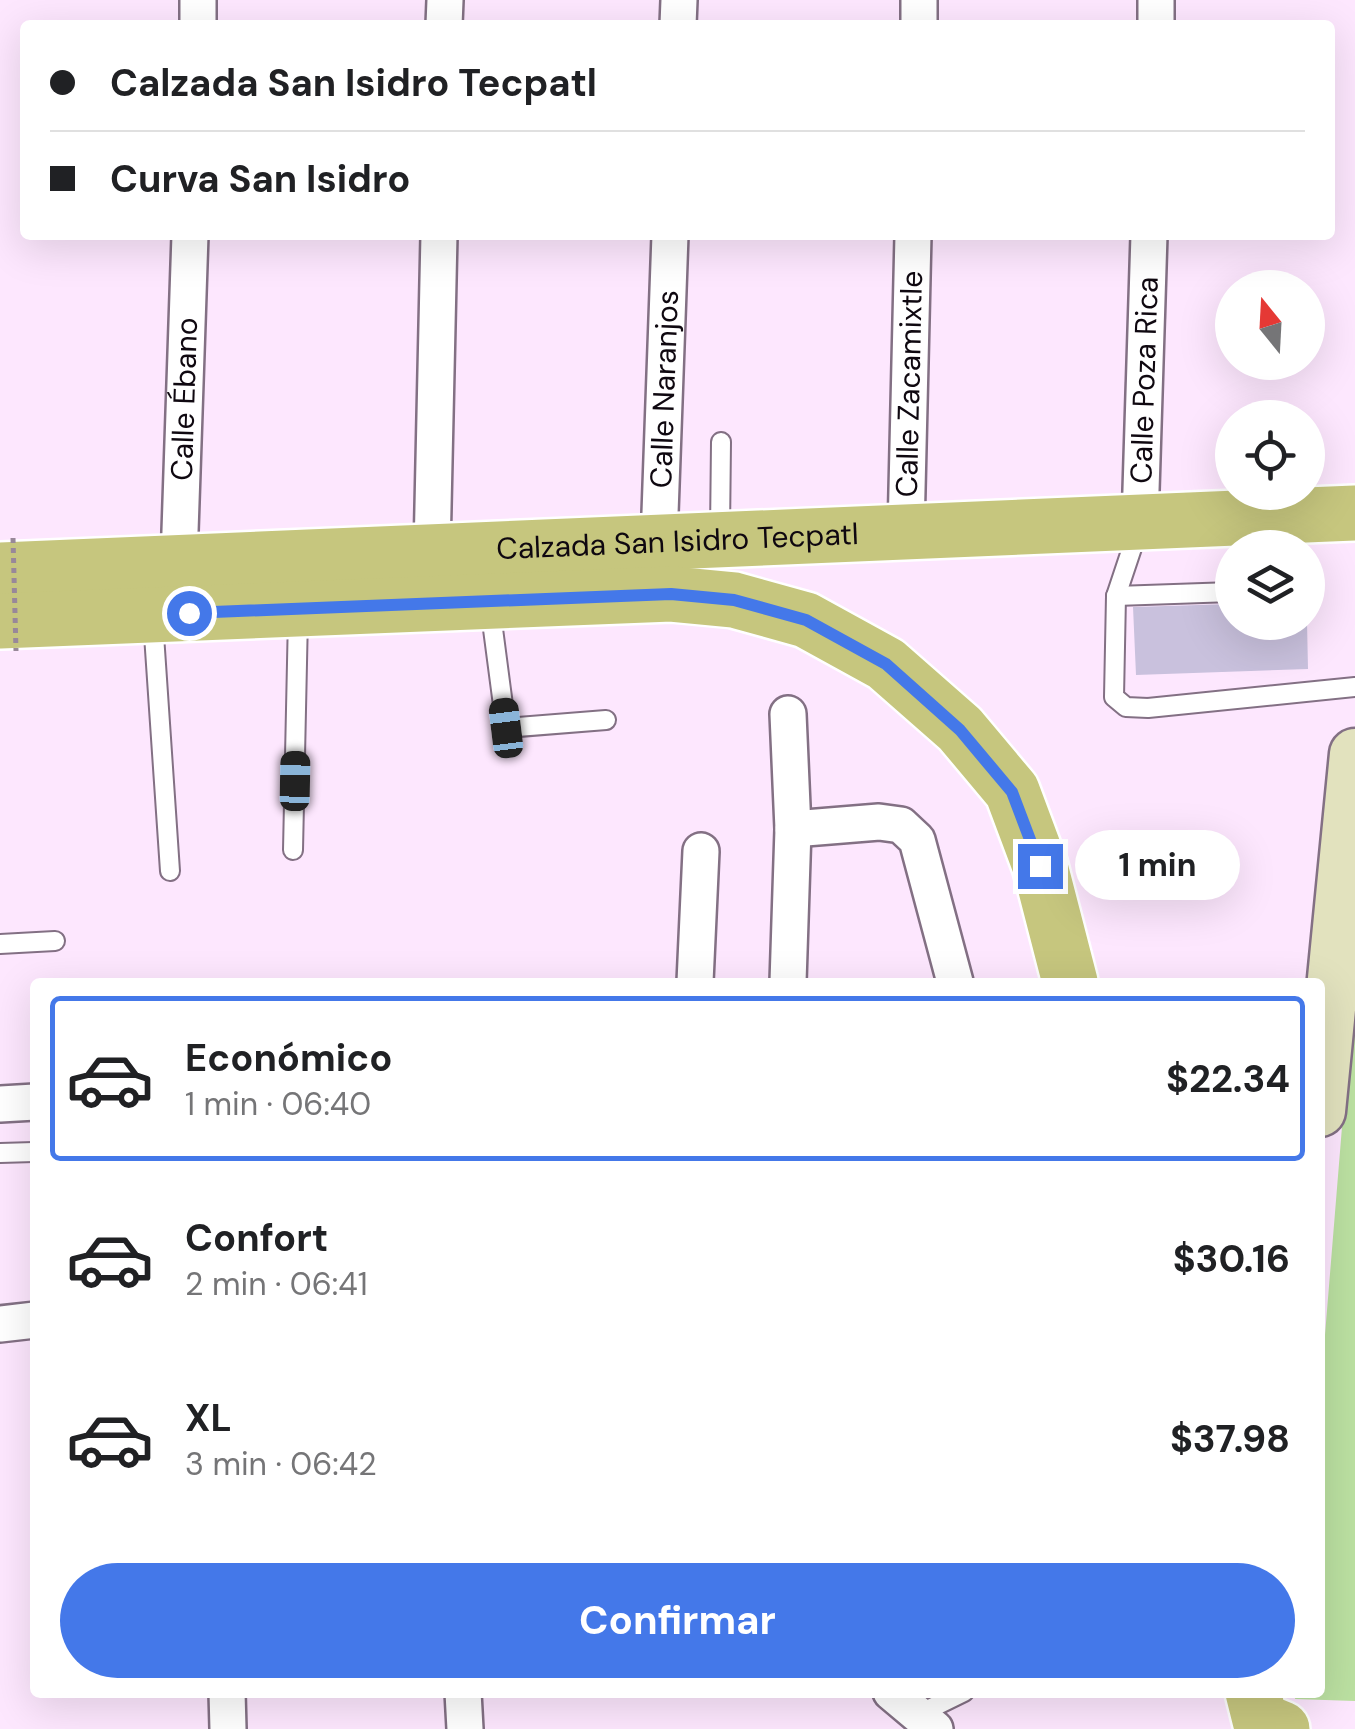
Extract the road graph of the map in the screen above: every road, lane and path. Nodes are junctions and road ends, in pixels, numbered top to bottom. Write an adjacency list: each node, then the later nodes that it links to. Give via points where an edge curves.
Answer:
1 (190, 240): 14 (street, Calle Ébano)
2 (439, 240): 12 (street)
3 (670, 240): 11 (street, Calle Naranjos)
4 (913, 240): 9 (street, Calle Zacamixtle)
5 (1149, 240): 8 (street, Calle Poza Rica)
6 (721, 442): 10 (lane)
7 (1355, 513): 8 (main road, Calzada San Isidro Tecpatl)
8 (1140, 522): 9 (main road, Calzada San Isidro Tecpatl); 16 (lane)
9 (906, 532): 10 (main road, Calzada San Isidro Tecpatl)
10 (720, 539): 11 (main road, Calzada San Isidro Tecpatl)
11 (659, 542): 12 (main road, Calzada San Isidro Tecpatl)
12 (432, 552): 14 (main road, Calzada San Isidro Tecpatl)
13 (6, 554): 14 (main road, Calzada San Isidro Tecpatl); 20 (path, bridge)
14 (179, 561)
15 (1215, 593): 16 (lane)
16 (1116, 596): 21 (lane, via 1114,697 1126,707)
17 (488, 601): 18 (main road, Calzada San Isidro Tecpatl); 23 (lane, via 506,728); 34 (main road, Calzada San Isidro Tecpatl, via 671,594 734,600 806,620 886,664 960,730 1012,792 1040,866)
18 (298, 609): 19 (main road, Calzada San Isidro Tecpatl); 26 (lane)
19 (153, 615): 20 (main road, Calzada San Isidro Tecpatl); 28 (lane)
20 (8, 636)
21 (1355, 686)
22 (788, 714): 25 (street)
23 (606, 720)
24 (1355, 754): 35 (main road)
25 (793, 829): 32 (street); 33 (street, via 879,822 900,825 917,840)
26 (294, 850)
27 (700, 851): 31 (street)
28 (170, 871)
29 (55, 941): 30 (lane)
30 (0, 944)
31 (695, 978)
32 (788, 978)
33 (954, 978)
34 (1069, 978)
35 (1325, 1060)
36 (30, 1102): 37 (street)
37 (0, 1104)
38 (30, 1152): 39 (lane)
39 (0, 1154)
40 (30, 1321): 41 (street)
41 (0, 1324)
42 (227, 1698): 46 (street)
43 (463, 1698): 47 (street)
44 (949, 1698): 45 (lane)
45 (914, 1712)
46 (228, 1729)
47 (465, 1729)

